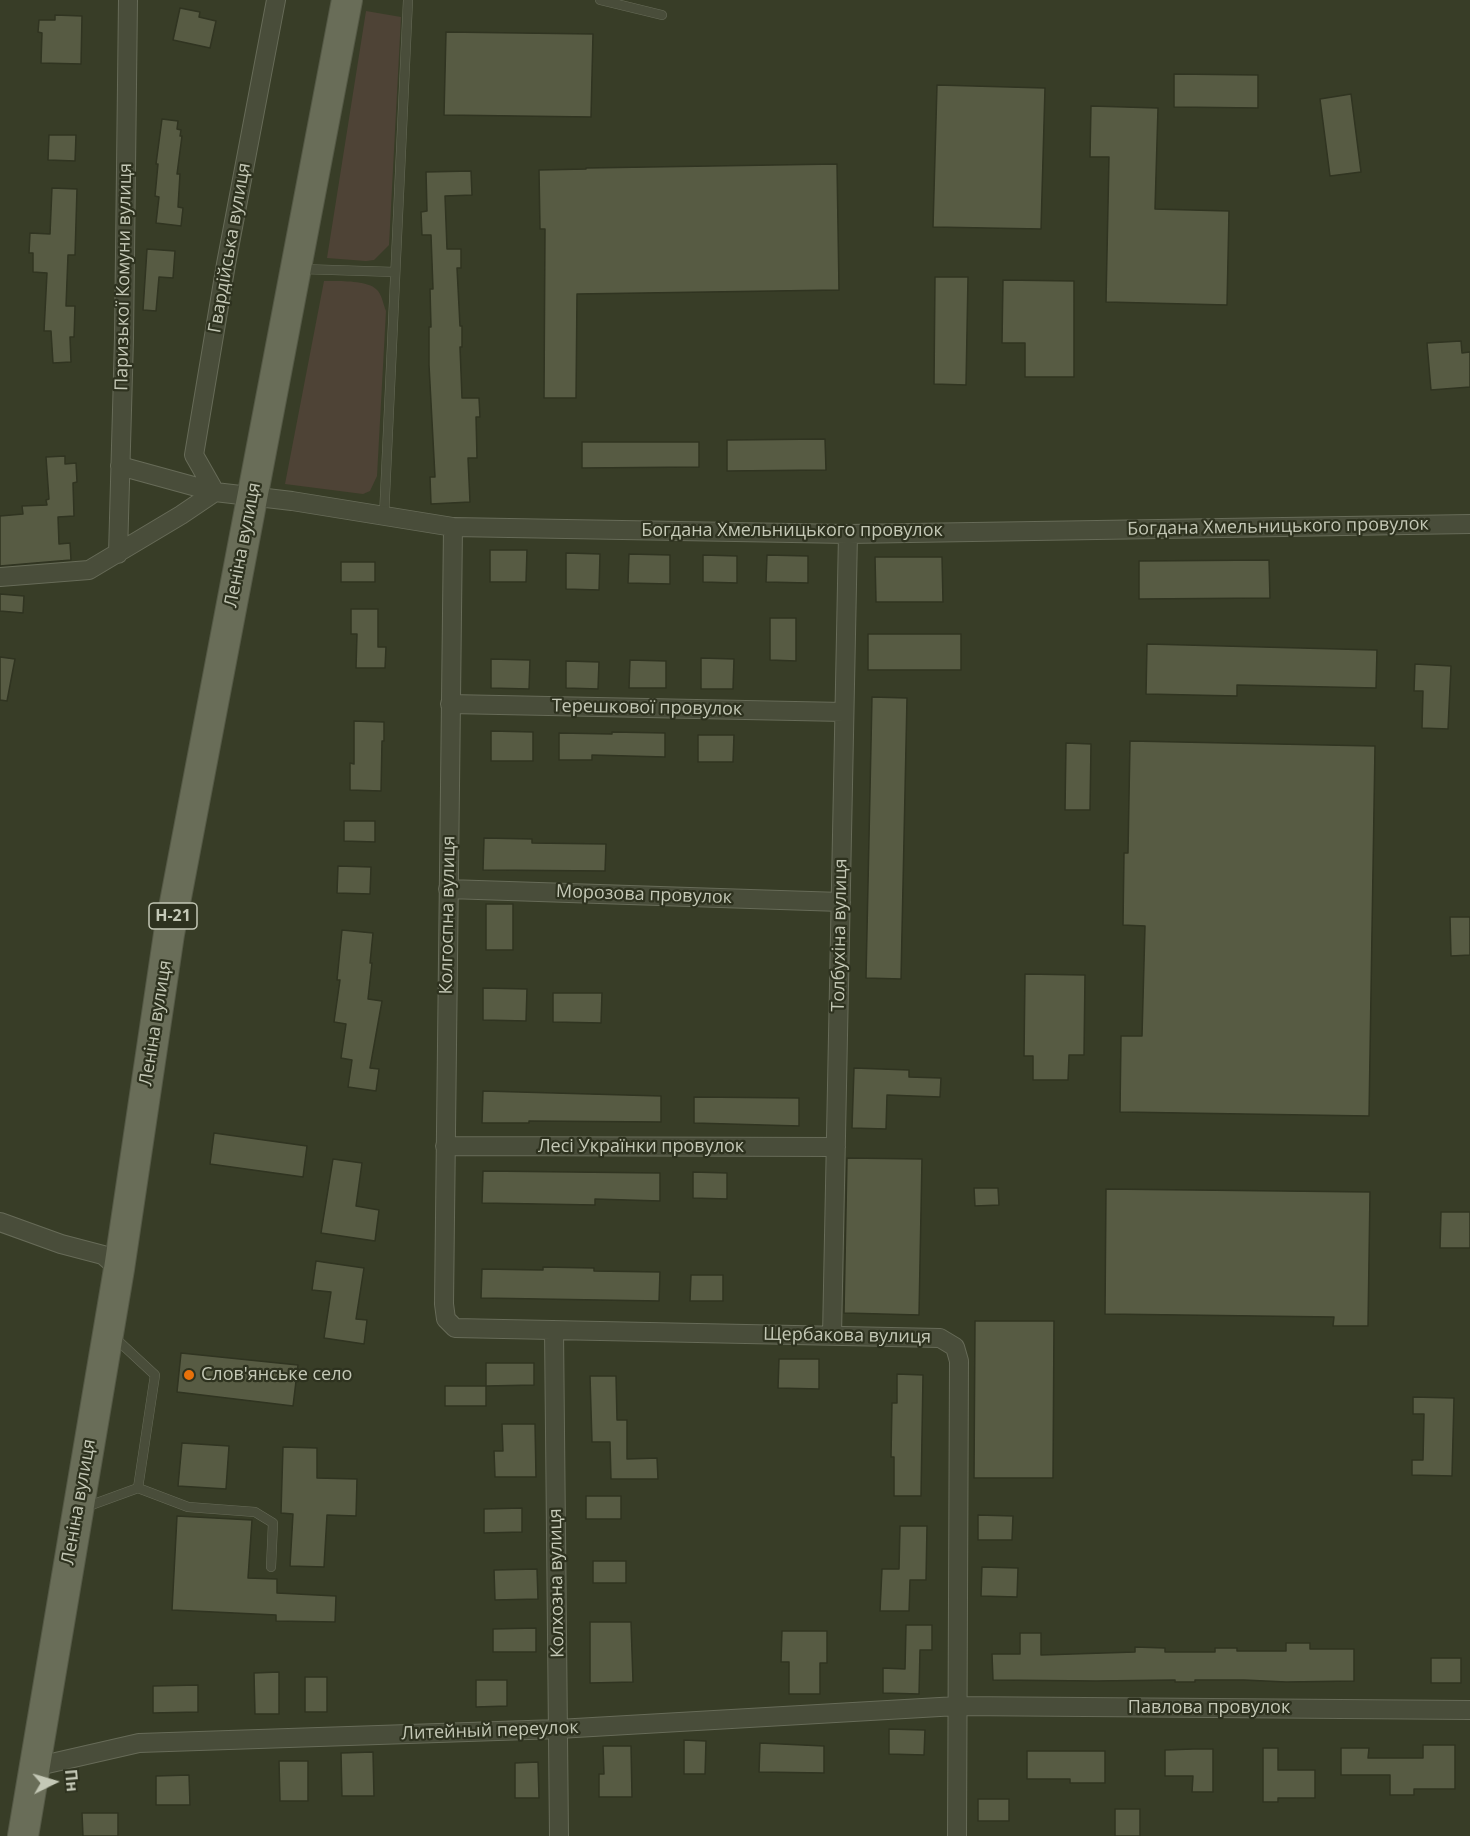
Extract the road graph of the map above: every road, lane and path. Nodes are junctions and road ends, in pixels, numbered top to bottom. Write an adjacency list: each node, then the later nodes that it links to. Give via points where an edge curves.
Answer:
1 (128, 0): 9 (street, Паризької Комуни вулиця)
2 (276, 0): 10 (street, Гвардійська вулиця, via 194,455)
3 (346, 0): 7 (main road, Леніна вулиця / Н-21)
4 (408, 0): 8 (lane)
5 (600, 0): 6 (lane)
6 (662, 15)
7 (296, 269): 8 (lane); 11 (main road, Леніна вулиця / Н-21)
8 (395, 272): 12 (lane)
9 (120, 466): 10 (street, Богдана Хмельницького провулок); 16 (street, Паризької Комуни вулиця)
10 (215, 492): 11 (street, Богдана Хмельницького провулок); 16 (street)
11 (252, 496): 12 (street, Богдана Хмельницького провулок); 25 (main road, Леніна вулиця / Н-21, via 169,934)
12 (384, 517): 14 (street, Богдана Хмельницького провулок)
13 (1470, 524): 15 (street, Богдана Хмельницького провулок)
14 (453, 527): 15 (street, Богдана Хмельницького провулок); 18 (street, Колгоспна вулиця)
15 (848, 534): 19 (street, Толбухіна вулиця)
16 (118, 554): 17 (street, via 89,570)
17 (0, 577)
18 (450, 704): 19 (street, Терешкової провулок); 20 (street, Колгоспна вулиця)
19 (844, 712): 21 (street, Толбухіна вулиця)
20 (448, 889): 21 (street, Морозова провулок); 22 (street, Колгоспна вулиця)
21 (841, 902): 23 (street, Толбухіна вулиця)
22 (445, 1146): 23 (street, Лесі Українки провулок); 26 (street, Колгоспна вулиця)
23 (836, 1148): 29 (street, Толбухіна вулиця)
24 (0, 1222): 25 (street, via 103,1255)
25 (119, 1269): 28 (main road, Леніна вулиця / Н-21)
26 (444, 1304): 27 (street, Щербакова вулиця, via 446,1319 455,1328)
27 (554, 1330): 29 (street, Щербакова вулиця); 35 (street, Колхозна вулиця)
28 (108, 1332): 30 (lane, via 155,1375); 31 (main road, Леніна вулиця / Н-21)
29 (832, 1336): 33 (street, Щербакова вулиця, via 940,1338 955,1347 959,1361)
30 (138, 1488): 31 (lane); 32 (lane, via 188,1507 255,1512 273,1523)
31 (78, 1509): 36 (main road, Леніна вулиця / Н-21)
32 (271, 1566)
33 (953, 1706): 34 (street, Павлова провулок); 35 (street, Литейный переулок); 39 (street, Щербакова вулиця)
34 (1470, 1710)
35 (558, 1729): 36 (street, Литейный переулок, via 139,1743); 38 (street, Колхозна вулиця)
36 (34, 1767): 37 (main road, Леніна вулиця / Н-21)
37 (23, 1836)
38 (559, 1836)
39 (957, 1836)

